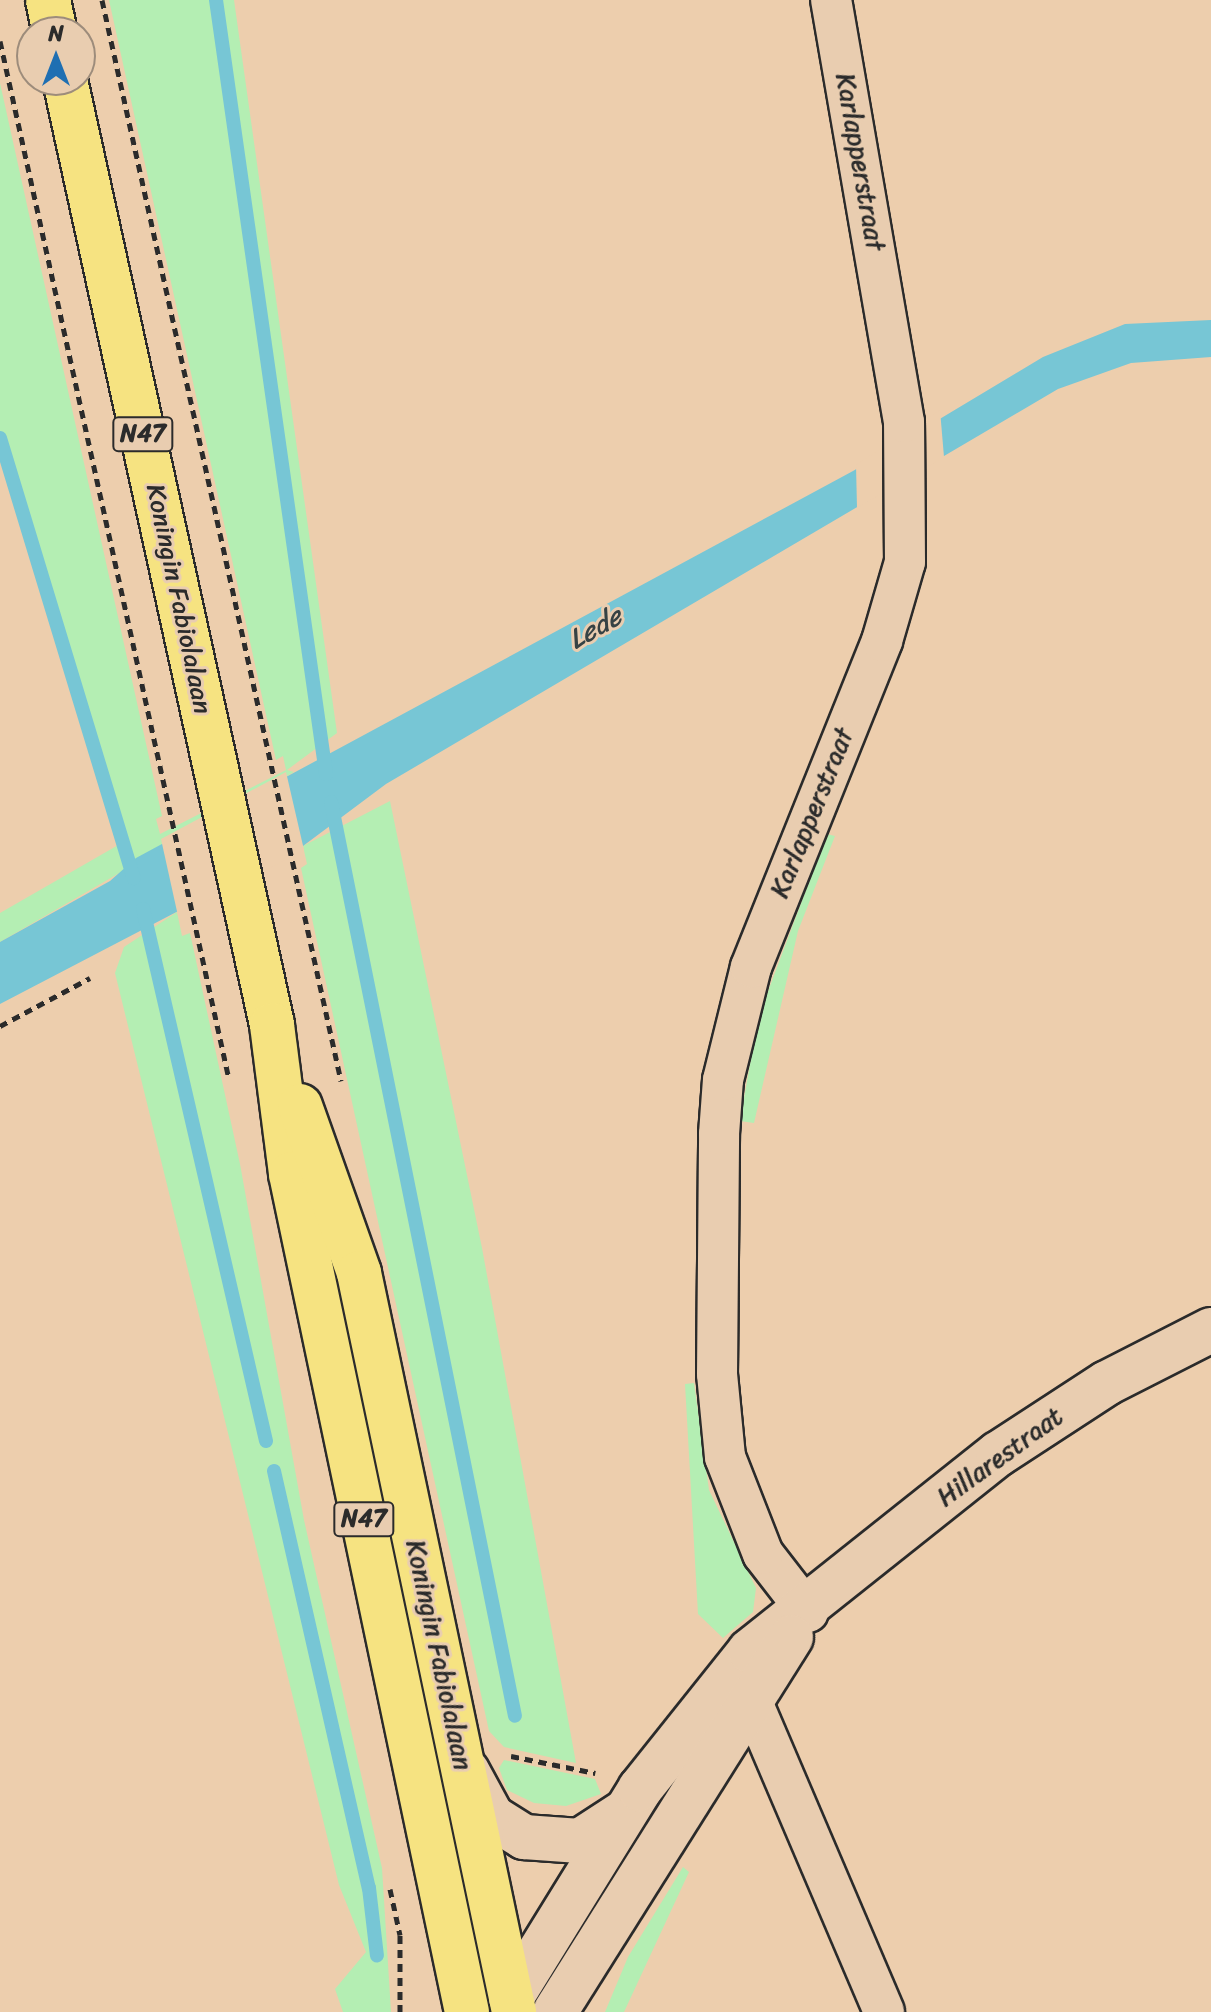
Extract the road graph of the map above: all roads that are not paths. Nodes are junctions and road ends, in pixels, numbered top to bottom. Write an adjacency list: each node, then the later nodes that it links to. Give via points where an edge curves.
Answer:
1 (831, 0): 5 (street, Karlapperstraat, via 904,422 909,489 892,615 751,967 723,1080 717,1374 725,1457 763,1554)
2 (69, 96): 3 (main road, Koningin Fabiolalaan / N47)
3 (272, 1025): 7 (main road, Koningin Fabiolalaan / N47, via 355,1259); 10 (main road, Koningin Fabiolalaan / N47, via 291,1174)
4 (1211, 1330): 5 (street, Hillarestraat, via 1107,1383 1009,1446)
5 (808, 1612): 6 (street, Hillarestraat)
6 (744, 1682): 8 (street, Hillarestraat); 11 (street, Hillarestraat); 12 (street)
7 (460, 1757): 8 (street, via 492,1817 524,1837 580,1841); 9 (main road, Koningin Fabiolalaan / N47)
8 (627, 1809): 9 (street, Hillarestraat)
9 (512, 2005)
10 (467, 2012)
11 (555, 2012)
12 (884, 2012)

